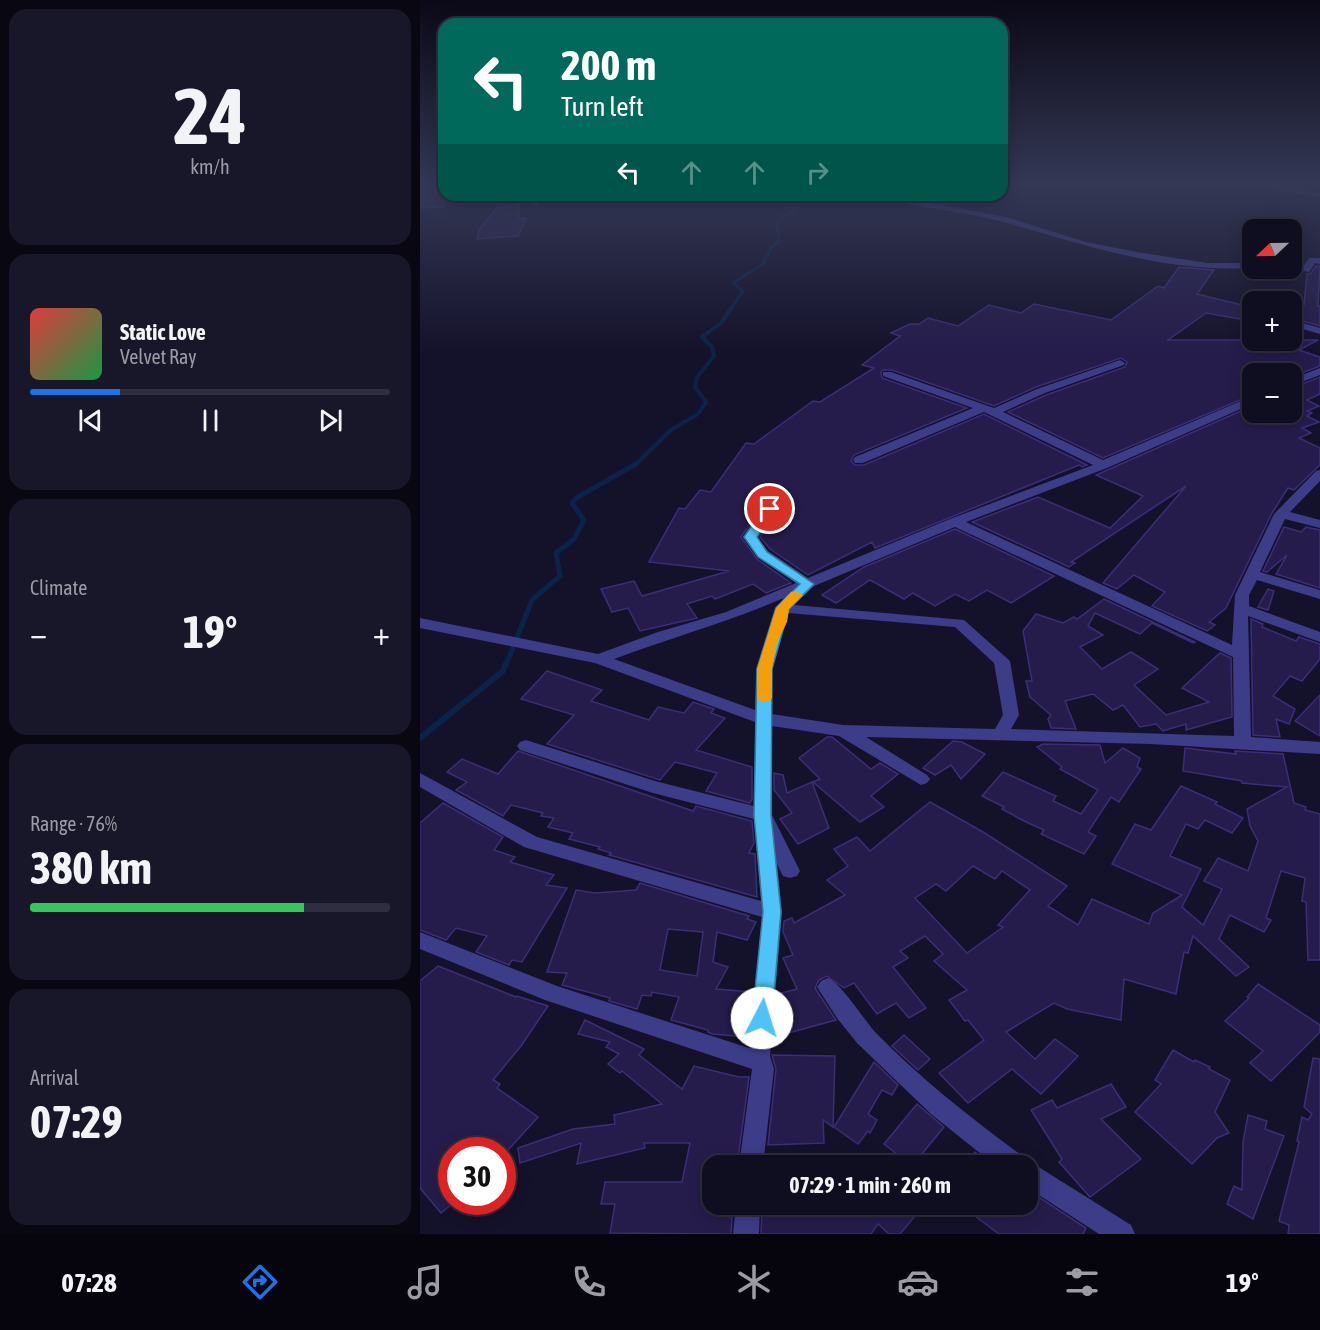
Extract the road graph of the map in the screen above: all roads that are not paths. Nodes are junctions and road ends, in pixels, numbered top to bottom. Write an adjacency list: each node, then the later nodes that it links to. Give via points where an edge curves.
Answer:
1 (1073, 241): 3 (street, via 1207,266)
2 (1320, 261): 4 (street, via 1312,260 1306,270)
3 (1242, 266)
4 (1302, 270)
5 (1302, 326): 6 (street)
6 (1320, 331)
7 (1120, 363): 12 (street)
8 (1320, 371): 10 (street)
9 (887, 374): 12 (street)
10 (1302, 379)
11 (1242, 404): 14 (street)
12 (989, 410): 13 (street); 14 (street)
13 (859, 460)
14 (1103, 465): 18 (street)
15 (1320, 474): 17 (street)
16 (778, 498): 21 (street, via 750,537 763,554)
17 (1281, 514): 19 (street); 20 (street)
18 (955, 522): 21 (street); 27 (street)
19 (1320, 524)
20 (1253, 574): 22 (street); 24 (street)
21 (808, 584): 23 (street); 28 (street)
22 (1320, 595)
23 (782, 608): 29 (street, via 764,669); 31 (street, via 959,623 1002,661 1011,715)
24 (1240, 608): 26 (street); 27 (street)
25 (420, 623): 28 (street)
26 (1320, 637)
27 (1241, 656): 32 (street)
28 (599, 659): 29 (street)
29 (765, 719): 30 (street); 37 (street)
30 (843, 731): 31 (street); 35 (street)
31 (1000, 734): 32 (street)
32 (1243, 741): 34 (street)
33 (526, 746): 37 (street, via 653,787)
34 (1320, 748)
35 (921, 778)
36 (420, 779): 39 (street, via 531,842)
37 (763, 815): 38 (street); 39 (street)
38 (790, 871)
39 (772, 912): 42 (street)
40 (420, 940): 42 (street, via 553,994)
41 (828, 987): 44 (street, via 841,1009 914,1083)
42 (759, 1060): 43 (street, via 763,1069)
43 (752, 1155)
44 (1002, 1155)
45 (1038, 1180): 48 (street)
46 (747, 1215): 47 (street)
47 (746, 1234)
48 (1122, 1234)

